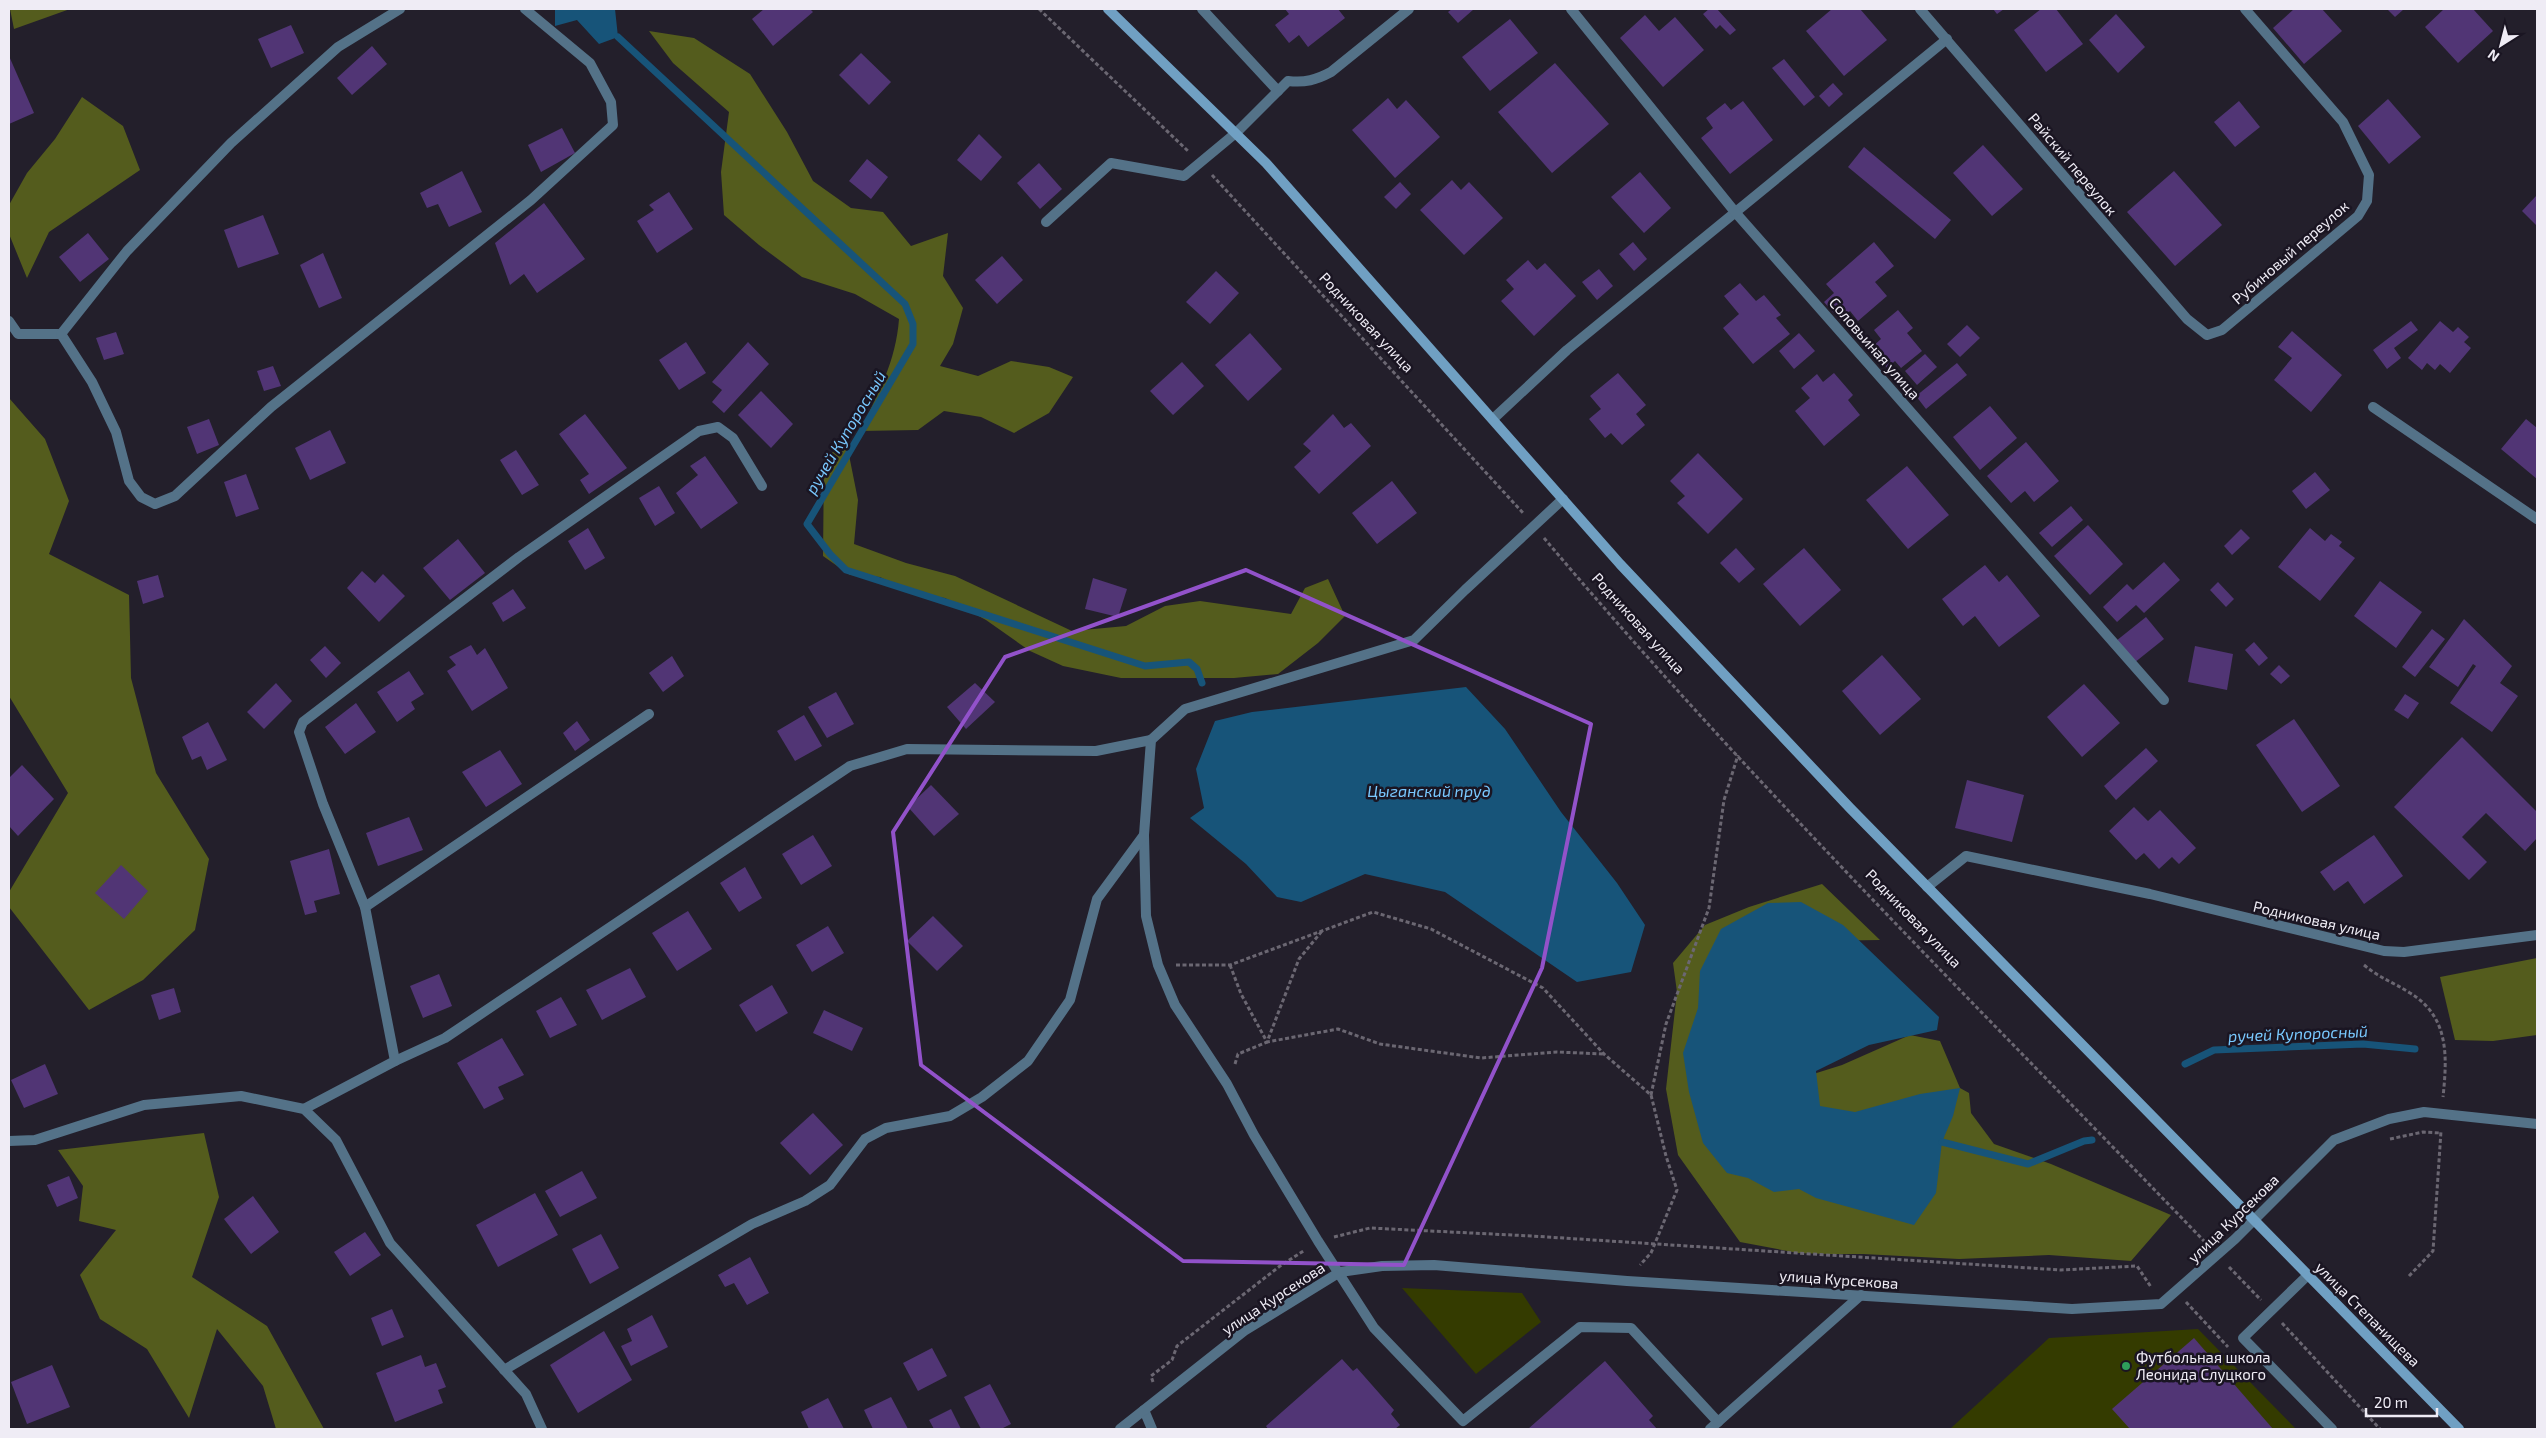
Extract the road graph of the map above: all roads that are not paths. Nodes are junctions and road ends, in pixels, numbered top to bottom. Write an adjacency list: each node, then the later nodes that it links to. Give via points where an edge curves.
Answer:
1 (400, 9): 15 (street, via 338,47 231,143 127,251)
2 (525, 9): 15 (street, via 590,63 611,102 613,125 531,200 271,407 175,496 155,504 141,497 129,481 116,432 92,382)
3 (1108, 9): 11 (main road, Родниковая улица)
4 (1202, 9): 10 (street)
5 (1409, 9): 10 (street, via 1331,72 1318,80 1288,81)
6 (1571, 9): 12 (street, Соловьиная улица)
7 (1920, 9): 9 (street, Райский переулок)
8 (2244, 9): 16 (street, Рубиновый переулок, via 2343,122 2369,175 2366,201 2358,216 2222,330)
9 (1947, 39): 12 (street); 16 (street, Райский переулок, via 2187,319)
10 (1278, 91): 11 (street)
11 (1237, 132): 13 (street, via 1184,176 1111,162); 18 (main road, Родниковая улица)
12 (1735, 212): 18 (street, via 1566,350); 22 (street, Соловьиная улица)
13 (1046, 222)
14 (9, 321): 15 (street, via 18,334)
15 (60, 334)
16 (2206, 334)
17 (2373, 407): 21 (street)
18 (1493, 419): 20 (main road, Родниковая улица)
19 (762, 486): 27 (street, via 733,438 718,427 699,431 519,557 303,722 299,732 323,804)
20 (1563, 500): 24 (street, via 1414,640 1186,709); 26 (main road, Родниковая улица)
21 (2537, 520)
22 (2164, 700)
23 (649, 714): 27 (street)
24 (1151, 740): 25 (street); 29 (street, via 1096,751 907,749 850,766 445,1038)
25 (1144, 835): 34 (street, via 1146,916 1158,965 1175,1005 1227,1084 1254,1135); 37 (street, via 1097,899 1070,1000 1028,1061 982,1097 950,1116 886,1128 865,1139 830,1185 814,1196 752,1224)
26 (1927, 887): 28 (street, Родниковая улица, via 1966,856 2150,894 2384,951 2404,952); 33 (main road, Родниковая улица)
27 (365, 907): 29 (street)
28 (2537, 935)
29 (395, 1061): 30 (street)
30 (304, 1109): 32 (street, via 241,1096 144,1105 35,1140); 37 (street, via 336,1140 390,1243)
31 (2537, 1124): 33 (street, улица Курсекова, via 2424,1112 2389,1119 2334,1140)
32 (9, 1141)
33 (2254, 1221): 35 (main road, улица Степанищева); 36 (street, улица Курсекова, via 2161,1304 2072,1309)
34 (1340, 1272): 36 (street, улица Курсекова, via 1382,1266 1434,1265 1626,1281); 38 (street, улица Курсекова, via 1244,1331); 39 (street, via 1374,1328 1464,1422 1580,1327 1631,1328)
35 (2308, 1275): 43 (street, via 2243,1338); 44 (main road, улица Степанищева)
36 (1861, 1295): 39 (street)
37 (504, 1370): 40 (street, via 526,1394)
38 (1144, 1410): 41 (street, улица Курсекова); 42 (street)
39 (1714, 1426)
40 (542, 1429)
41 (1120, 1429)
42 (1152, 1429)
43 (2332, 1429)
44 (2459, 1429)

